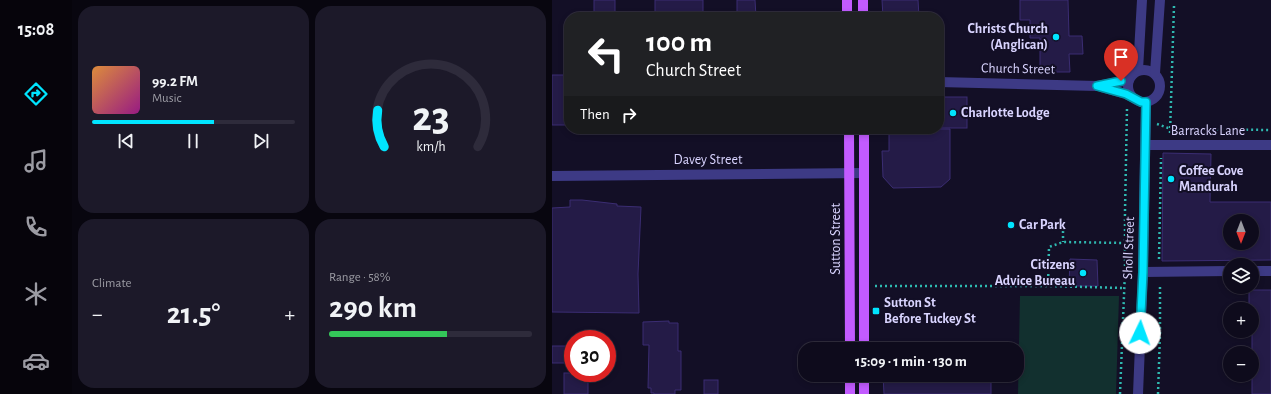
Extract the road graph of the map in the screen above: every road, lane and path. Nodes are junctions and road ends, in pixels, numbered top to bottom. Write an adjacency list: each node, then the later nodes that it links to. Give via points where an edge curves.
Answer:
1 (847, 0): 5 (main road)
2 (863, 0): 6 (main road)
3 (1142, 0): 7 (street)
4 (1160, 0): 8 (street)
5 (847, 12)
6 (863, 12)
7 (1138, 70): 8 (street); 9 (street)
8 (1155, 73): 13 (street, via 1160,88 1156,97)
9 (1129, 80): 11 (street, Church Street); 12 (street)
10 (944, 82): 11 (street, Church Street)
11 (1097, 86): 12 (street, Church Street, via 1126,94)
12 (1130, 101): 13 (street); 14 (path)
13 (1146, 102): 15 (street, Sholl Street)
14 (1127, 123): 15 (path); 26 (path)
15 (1146, 124): 16 (path, via 1158,124 1171,129); 19 (street, Sholl Street)
16 (1271, 130)
17 (849, 134): 21 (main road, Sutton Street)
18 (864, 134): 22 (main road, Sutton Street)
19 (1146, 145): 20 (street, Barracks Lane); 29 (street, Sholl Street)
20 (1271, 145)
21 (850, 173): 22 (street, Davey Street); 23 (street, Davey Street); 36 (main road, Sutton Street)
22 (864, 173): 33 (main road, Sutton Street)
23 (552, 176)
24 (1063, 221): 25 (path)
25 (1063, 242): 26 (path); 34 (path, via 1049,247)
26 (1125, 243): 27 (path)
27 (1125, 271): 29 (path); 35 (path)
28 (1271, 271): 32 (street)
29 (1143, 272): 30 (street); 43 (street, Sholl Street)
30 (1160, 272): 31 (street); 44 (path)
31 (1223, 272)
32 (1259, 272)
33 (864, 286): 34 (path); 37 (main road, Sutton Street)
34 (1048, 286): 35 (path)
35 (1124, 288): 42 (path)
36 (850, 342)
37 (864, 342)
38 (850, 382): 40 (main road)
39 (864, 382): 41 (main road)
40 (850, 394)
41 (864, 394)
42 (1120, 394)
43 (1138, 394)
44 (1158, 394)

